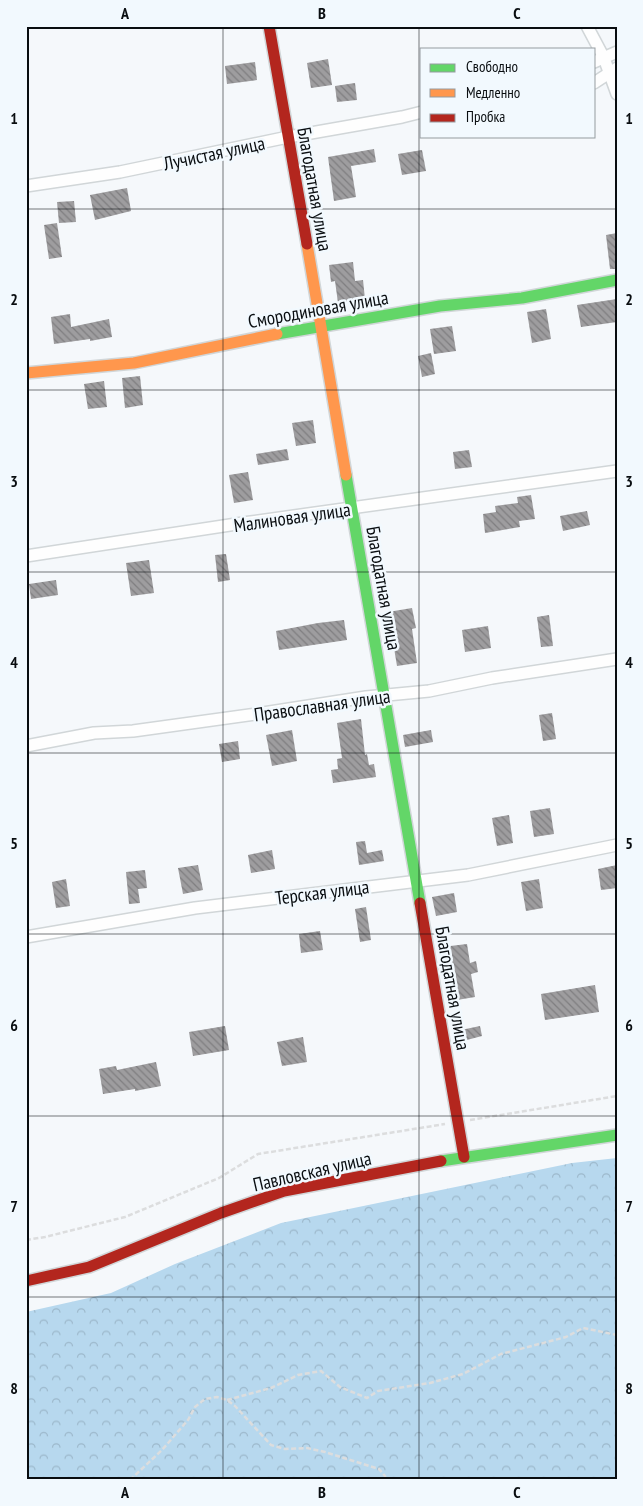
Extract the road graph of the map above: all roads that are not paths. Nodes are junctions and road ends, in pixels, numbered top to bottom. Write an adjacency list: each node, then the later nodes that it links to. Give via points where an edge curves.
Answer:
1 (269, 26): 10 (street, Благодатная улица)
2 (587, 26): 3 (street)
3 (595, 48)
4 (617, 52): 5 (street)
5 (599, 60): 6 (street)
6 (613, 70): 7 (street); 8 (street)
7 (596, 83)
8 (617, 94)
9 (420, 114): 10 (street, Лучистая улица)
10 (288, 137): 11 (street, Лучистая улица, via 120,172); 13 (street, Благодатная улица)
11 (26, 186)
12 (617, 280): 13 (street, Смородиновая улица, via 522,298 440,306)
13 (321, 326): 14 (street, Смородиновая улица, via 134,363); 16 (street, Благодатная улица)
14 (26, 373)
15 (617, 471): 16 (street, Малиновая улица)
16 (352, 508): 17 (street, Малиновая улица); 19 (street, Благодатная улица)
17 (26, 556)
18 (617, 659): 19 (street, Православная улица, via 429,691)
19 (384, 694): 20 (street, Православная улица, via 133,731 94,733); 22 (street, Благодатная улица)
20 (26, 746)
21 (617, 845): 22 (street, Терская улица, via 468,874)
22 (417, 880): 23 (street, Терская улица, via 195,908); 25 (street, Благодатная улица)
23 (26, 937)
24 (617, 1135): 25 (street, Павловская улица)
25 (464, 1157): 26 (street, Павловская улица, via 284,1191 89,1267)
26 (26, 1281)

